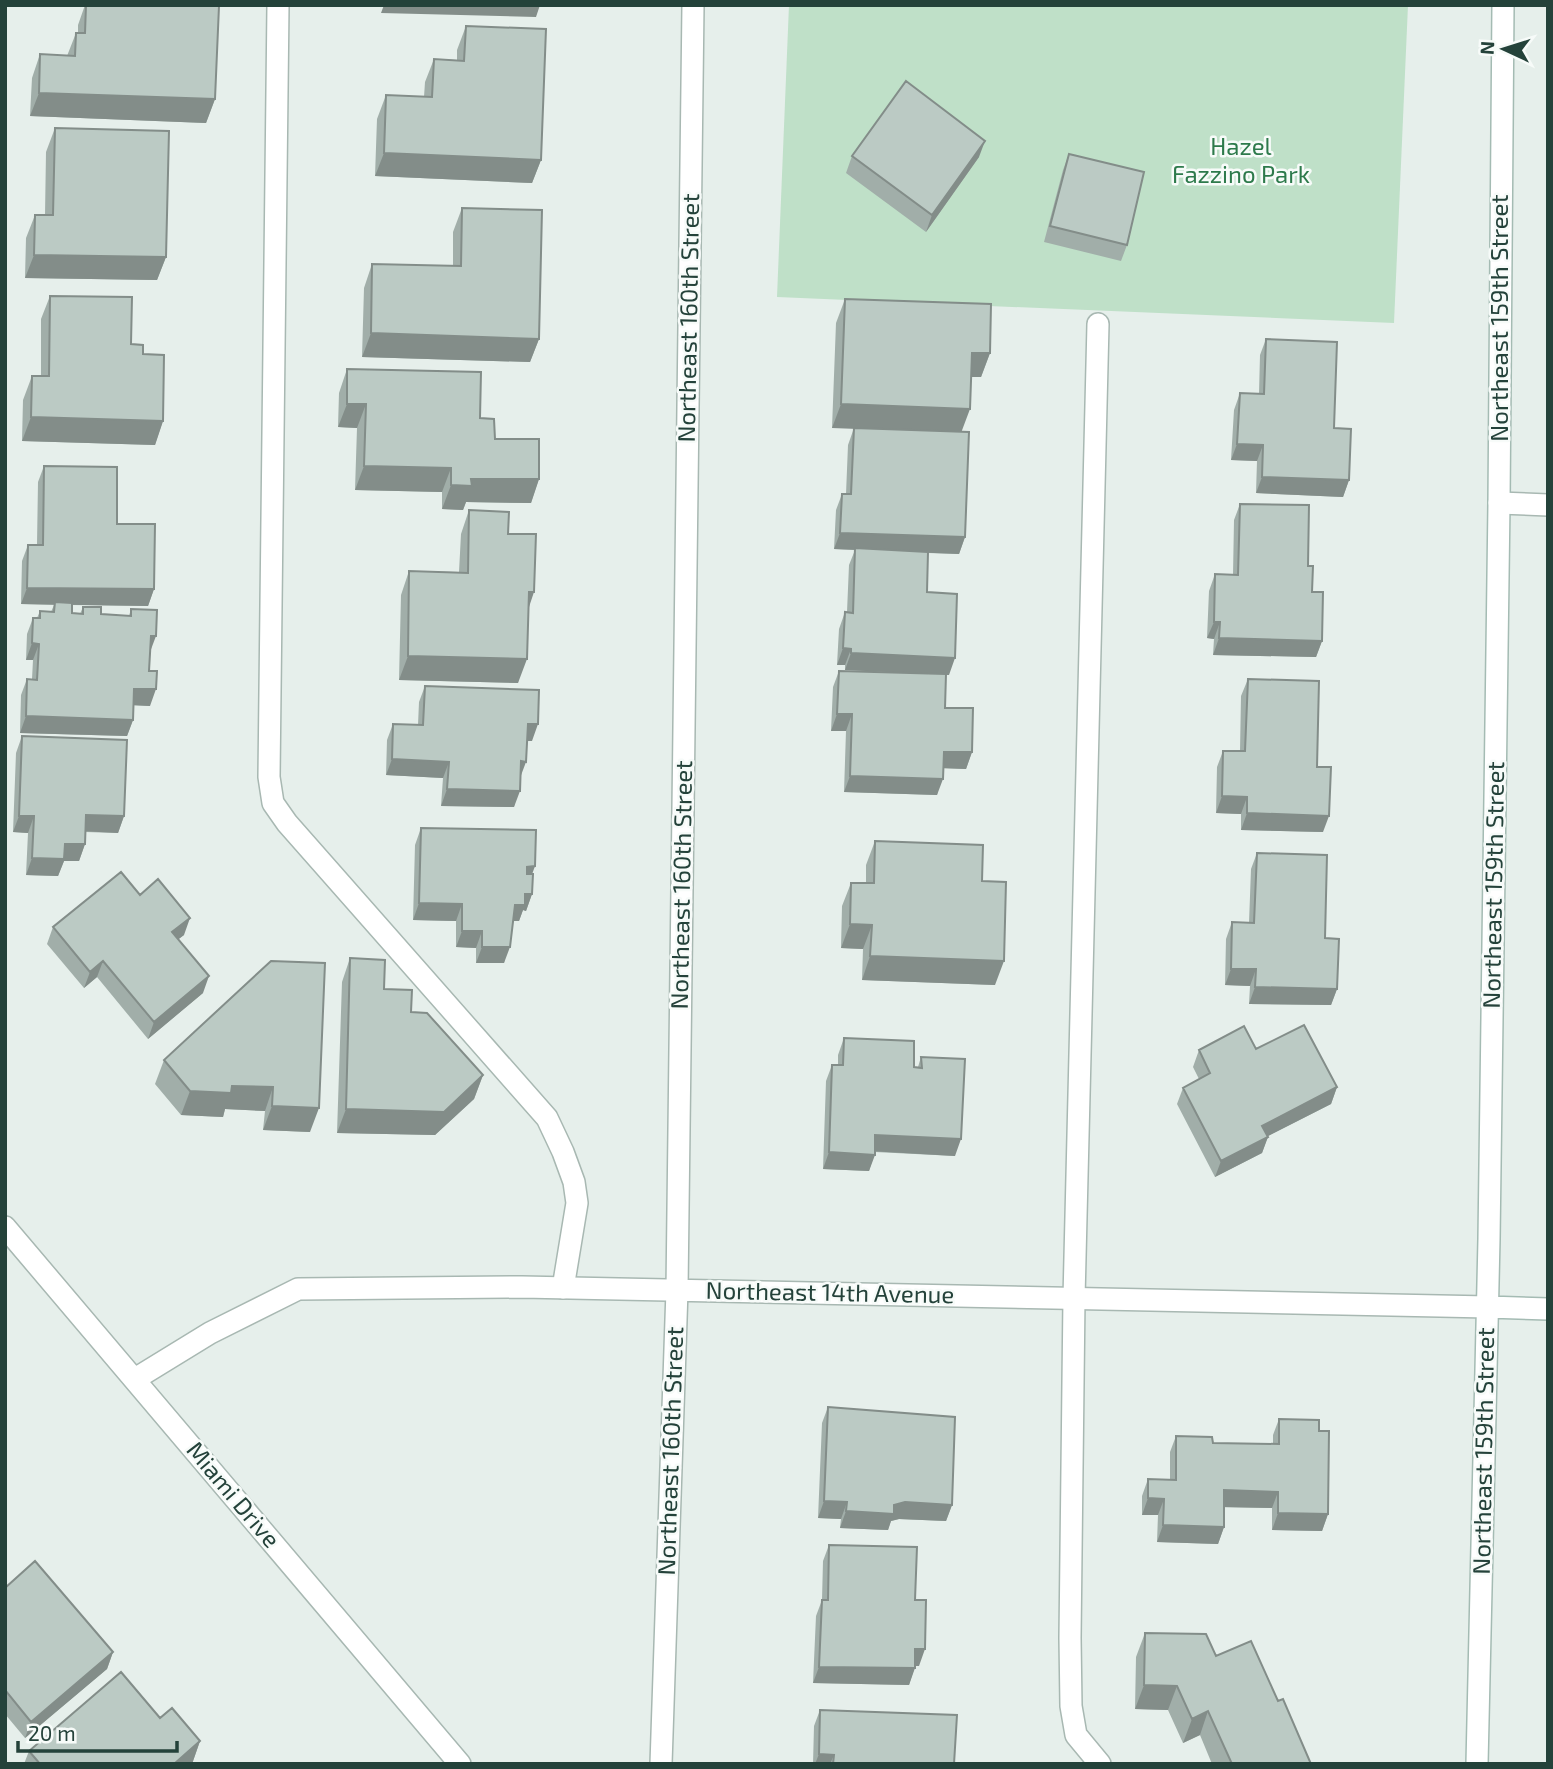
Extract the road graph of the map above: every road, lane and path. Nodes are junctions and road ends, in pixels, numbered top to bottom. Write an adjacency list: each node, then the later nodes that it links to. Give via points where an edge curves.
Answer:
1 (278, 5): 8 (street, via 269,777 273,803 547,1118 563,1152 577,1203)
2 (693, 5): 9 (street, Northeast 160th Street)
3 (1503, 5): 5 (street, Northeast 159th Street)
4 (1098, 324): 10 (street)
5 (1499, 503): 6 (street); 11 (street, Northeast 159th Street)
6 (1548, 505)
7 (5, 1227): 13 (street, Miami Drive)
8 (564, 1288): 9 (street, Northeast 14th Avenue); 13 (street, Northeast 14th Avenue, via 298,1289 210,1333)
9 (677, 1290): 10 (street, Northeast 14th Avenue); 15 (street, Northeast 160th Street)
10 (1074, 1298): 11 (street, Northeast 14th Avenue); 16 (street, via 1071,1706 1076,1735)
11 (1488, 1307): 12 (street, Northeast 14th Avenue); 17 (street, Northeast 159th Street)
12 (1548, 1309)
13 (135, 1379): 14 (street, Miami Drive)
14 (460, 1764)
15 (660, 1764)
16 (1100, 1764)
17 (1477, 1764)

